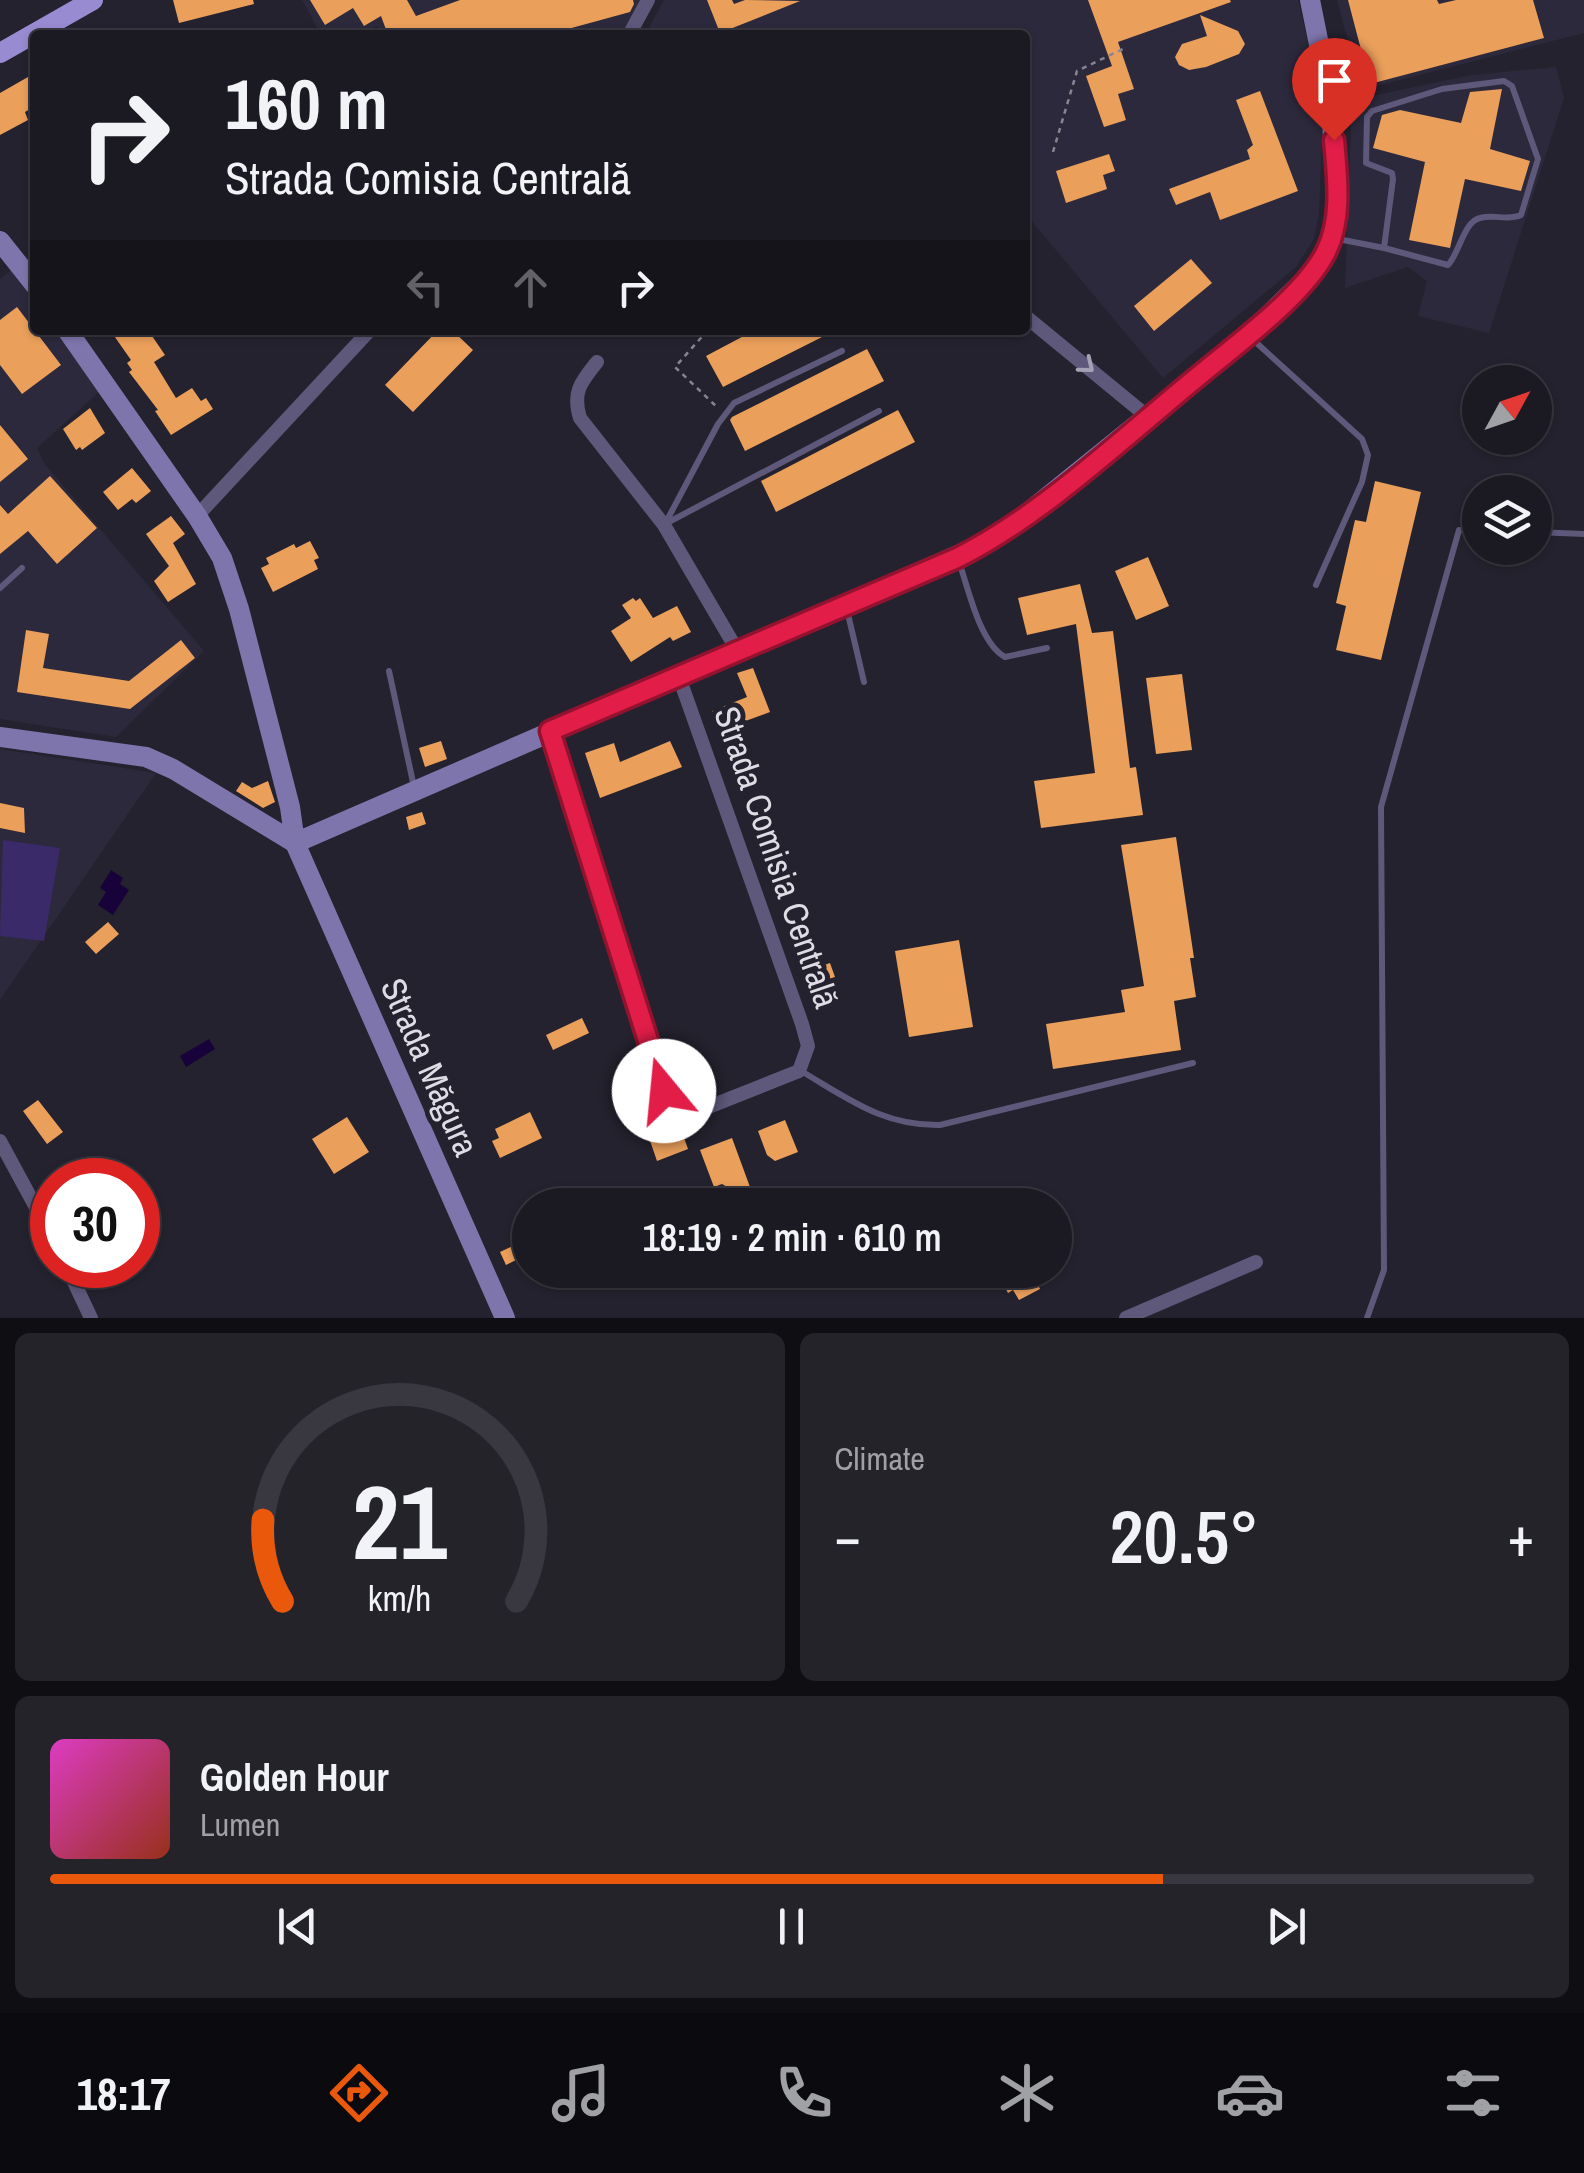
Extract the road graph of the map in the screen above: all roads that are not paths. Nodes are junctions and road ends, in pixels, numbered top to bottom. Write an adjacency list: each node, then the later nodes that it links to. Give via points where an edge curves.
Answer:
1 (93, 0): 4 (main road)
2 (648, 0): 6 (street)
3 (1310, 0): 9 (street, Strada Comisia Centrală, via 1331,104 1337,210)
4 (65, 6): 5 (main road)
5 (32, 30)
6 (632, 30)
7 (30, 31): 8 (main road)
8 (0, 53)
9 (1332, 237): 11 (lane); 16 (street, Strada Comisia Centrală, via 1315,270)
10 (0, 241): 12 (street)
11 (1384, 248): 11 (lane, via 1448,265 1472,221 1521,215 1538,159 1512,86 1504,81 1442,89 1372,111 1366,163 1394,179)
12 (30, 279)
13 (1030, 320): 20 (street, one-way to 20)
14 (70, 335): 21 (street, Strada Măgura)
15 (365, 335): 21 (street)
16 (1248, 335): 20 (street, Strada Comisia Centrală); 28 (lane, via 1362,439 1368,456)
17 (842, 351): 22 (lane, via 734,404)
18 (597, 362): 22 (street, via 576,388 580,418)
19 (879, 411): 22 (lane)
20 (1148, 417): 26 (street, Strada Comisia Centrală, via 1010,528)
21 (197, 516): 39 (street, Strada Măgura, via 235,597)
22 (664, 525): 32 (street)
23 (1462, 530): 49 (lane, via 1381,807 1384,1270)
24 (1552, 533): 25 (lane)
25 (1584, 534)
26 (957, 558): 30 (street, Strada Comisia Centrală); 31 (lane, via 995,652 1005,657)
27 (22, 568): 29 (lane)
28 (1316, 585)
29 (0, 588)
30 (845, 604): 32 (street, Strada Comisia Centrală); 35 (lane)
31 (1047, 648)
32 (737, 650): 34 (street, Strada Comisia Centrală)
33 (389, 671): 38 (lane)
34 (679, 677): 36 (street, Strada Comisia Centrală); 41 (street, Strada Comisia Centrală, via 802,1024 808,1046)
35 (864, 682)
36 (550, 731): 38 (street, Strada Comisia Centrală); 41 (street, via 664,1091 676,1104 701,1110)
37 (0, 737): 39 (street, via 146,758)
38 (414, 789): 39 (street, Strada Comisia Centrală)
39 (295, 842): 47 (street, Strada Măgura)
40 (1193, 1063): 41 (lane, via 940,1125 911,1126 881,1118)
41 (800, 1071)
42 (0, 1142): 43 (street)
43 (30, 1197)
44 (1256, 1262): 48 (street)
45 (77, 1288): 46 (street)
46 (91, 1318)
47 (506, 1318)
48 (1126, 1318)
49 (1367, 1318)

